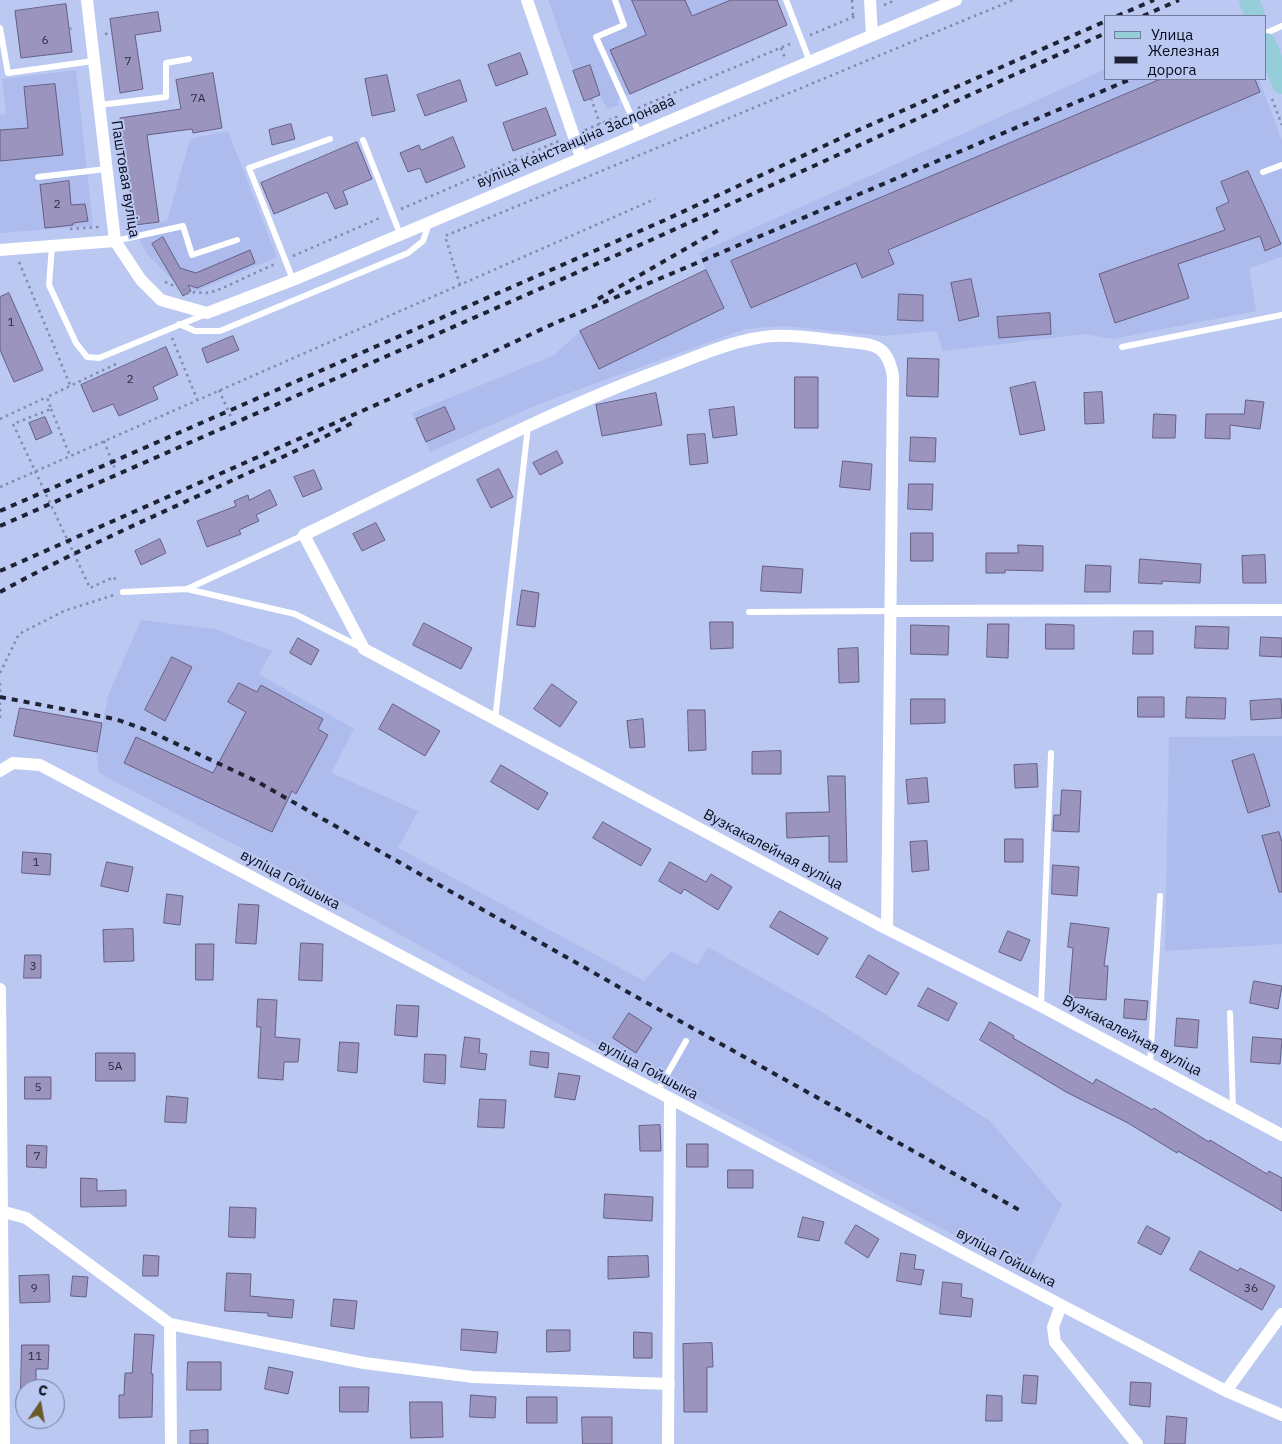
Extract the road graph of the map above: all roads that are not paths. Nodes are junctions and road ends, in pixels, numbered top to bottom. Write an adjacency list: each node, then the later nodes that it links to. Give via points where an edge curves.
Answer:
1 (87, 0): 15 (street, Паштовая вуліца)
2 (527, 0): 22 (street)
3 (615, 0): 19 (lane, via 624,25 596,37)
4 (786, 0): 16 (lane)
5 (956, 0): 12 (street, вуліца Канстанціна Заслонава)
6 (1249, 0): 8 (main road)
7 (870, 5): 12 (street)
8 (1255, 15)
9 (1282, 26): 11 (lane)
10 (0, 28): 15 (lane, via 8,73)
11 (1267, 33)
12 (872, 35): 16 (street, вуліца Канстанціна Заслонава)
13 (1267, 47): 17 (main road)
14 (189, 59): 18 (lane, via 166,64 166,97)
15 (93, 61): 18 (street, Паштовая вуліца)
16 (810, 62): 19 (street, вуліца Канстанціна Заслонава)
17 (1277, 91)
18 (98, 105): 24 (street, Паштовая вуліца)
19 (639, 133): 22 (street, вуліца Канстанціна Заслонава)
20 (330, 139): 33 (lane, via 249,168)
21 (363, 140): 28 (lane)
22 (581, 157): 27 (street, вуліца Канстанціна Заслонава)
23 (1282, 165): 25 (lane)
24 (106, 169): 26 (lane); 30 (street, Паштовая вуліца)
25 (1263, 172)
26 (38, 177)
27 (430, 222): 28 (street, вуліца Канстанціна Заслонава); 36 (lane, via 423,241 408,253 229,327 195,332)
28 (400, 234): 33 (street, вуліца Канстанціна Заслонава)
29 (237, 240): 30 (lane, via 192,255 183,226)
30 (115, 241): 31 (street); 34 (street, Паштовая вуліца, via 141,280 161,300)
31 (52, 246): 32 (street); 36 (lane, via 49,285 76,343 87,357 99,358)
32 (0, 250)
33 (293, 280): 34 (street, вуліца Канстанціна Заслонава)
34 (207, 313): 36 (lane)
35 (1282, 315): 37 (lane)
36 (179, 324)
37 (1122, 347)
38 (528, 426): 39 (street); 43 (street, via 624,384 733,343 773,336 880,348 887,354 893,376); 46 (lane)
39 (304, 536): 40 (lane); 45 (street)
40 (186, 589): 41 (lane); 45 (lane, via 295,614)
41 (123, 592)
42 (1282, 610): 43 (street)
43 (890, 611): 44 (lane); 50 (street)
44 (749, 612)
45 (364, 649): 46 (street, Вузкакалейная вуліца)
46 (495, 720): 50 (street, Вузкакалейная вуліца)
47 (1051, 753): 52 (lane)
48 (0, 771): 56 (street, вуліца Гойшыка, via 13,762 40,765)
49 (1160, 896): 55 (lane)
50 (887, 929): 52 (street, Вузкакалейная вуліца)
51 (0, 989): 60 (street)
52 (1041, 1006): 55 (street, Вузкакалейная вуліца)
53 (1230, 1013): 58 (lane)
54 (686, 1041): 56 (lane)
55 (1150, 1064): 58 (street, Вузкакалейная вуліца)
56 (656, 1093): 57 (street, вуліца Гойшыка)
57 (670, 1100): 61 (street, вуліца Гойшыка); 65 (street)
58 (1233, 1108): 59 (street, Вузкакалейная вуліца)
59 (1282, 1135)
60 (1, 1211): 63 (street, via 26,1218); 64 (street)
61 (1061, 1305): 66 (street, вуліца Гойшыка); 71 (street, via 1053,1327 1055,1342)
62 (1282, 1314): 66 (street)
63 (170, 1324): 65 (street, via 364,1363 473,1377); 69 (street)
64 (1, 1341): 68 (street)
65 (669, 1384): 70 (street)
66 (1226, 1391): 67 (street, вуліца Гойшыка)
67 (1282, 1415)
68 (4, 1444)
69 (171, 1444)
70 (668, 1444)
71 (1137, 1444)

